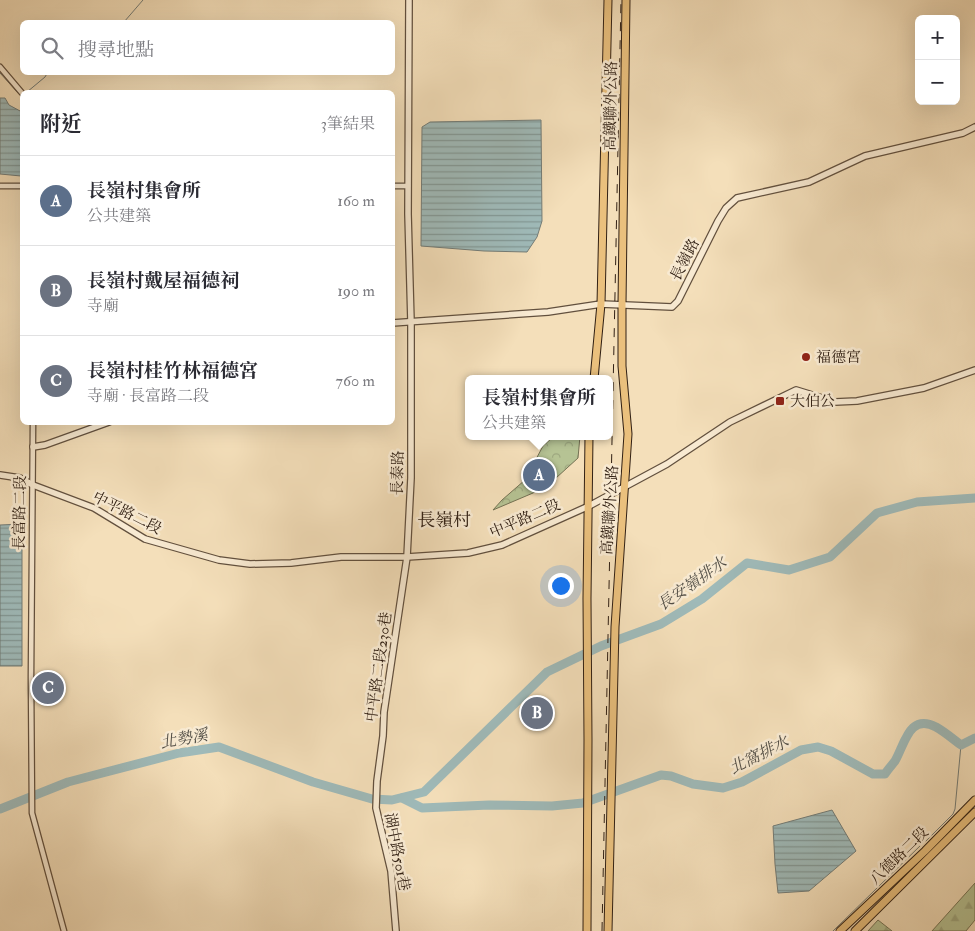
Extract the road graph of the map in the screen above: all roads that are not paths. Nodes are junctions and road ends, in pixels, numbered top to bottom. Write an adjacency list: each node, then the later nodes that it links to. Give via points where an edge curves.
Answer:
1 (409, 0): 10 (street, 長泰路)
2 (608, 0): 11 (main road, 高鐵聯外公路)
3 (626, 0): 12 (main road, 高鐵聯外公路)
4 (0, 67): 5 (street)
5 (20, 91)
6 (975, 127): 12 (street, 長嶺路, via 963,133 865,156 809,182 737,198 718,220 675,304 666,308)
7 (0, 186): 8 (street)
8 (20, 186)
9 (395, 186): 10 (street)
10 (408, 186): 13 (street, 長泰路)
11 (601, 304): 12 (street, 長嶺路); 13 (street, 長嶺路, via 548,312); 16 (main road, 高鐵聯外公路)
12 (622, 304): 23 (main road, 高鐵聯外公路, via 622,366 628,434)
13 (411, 322): 14 (street, 長嶺路); 25 (street, 長泰路, via 411,478)
14 (395, 323)
15 (975, 370): 23 (street, 中平路二段, via 924,388 857,401 835,402 796,390 730,422 667,464)
16 (594, 375)
17 (33, 425): 20 (street, 長富路二段)
18 (101, 425): 20 (street)
19 (589, 440): 24 (main road, 高鐵聯外公路)
20 (33, 447): 22 (street, 長富路二段)
21 (0, 474): 22 (street, 中平路二段, via 20,478)
22 (33, 485): 25 (street, 中平路二段, via 94,508 145,539 219,560 250,564 341,557); 29 (street, 長富路二段, via 32,812)
23 (625, 487): 24 (street, 中平路二段); 32 (main road, 高鐵聯外公路, via 615,626)
24 (589, 506): 25 (street, 中平路二段, via 502,545 468,554); 31 (main road, 高鐵聯外公路)
25 (407, 557): 27 (street, 中平路二段230巷, via 384,712)
26 (975, 800): 33 (main road, 八德路二段)
27 (376, 808): 30 (street, 湖中路501巷, via 391,872)
28 (975, 812): 34 (main road, 八德路二段)
29 (64, 931)
30 (396, 931)
31 (587, 931)
32 (608, 931)
33 (840, 931)
34 (855, 931)

